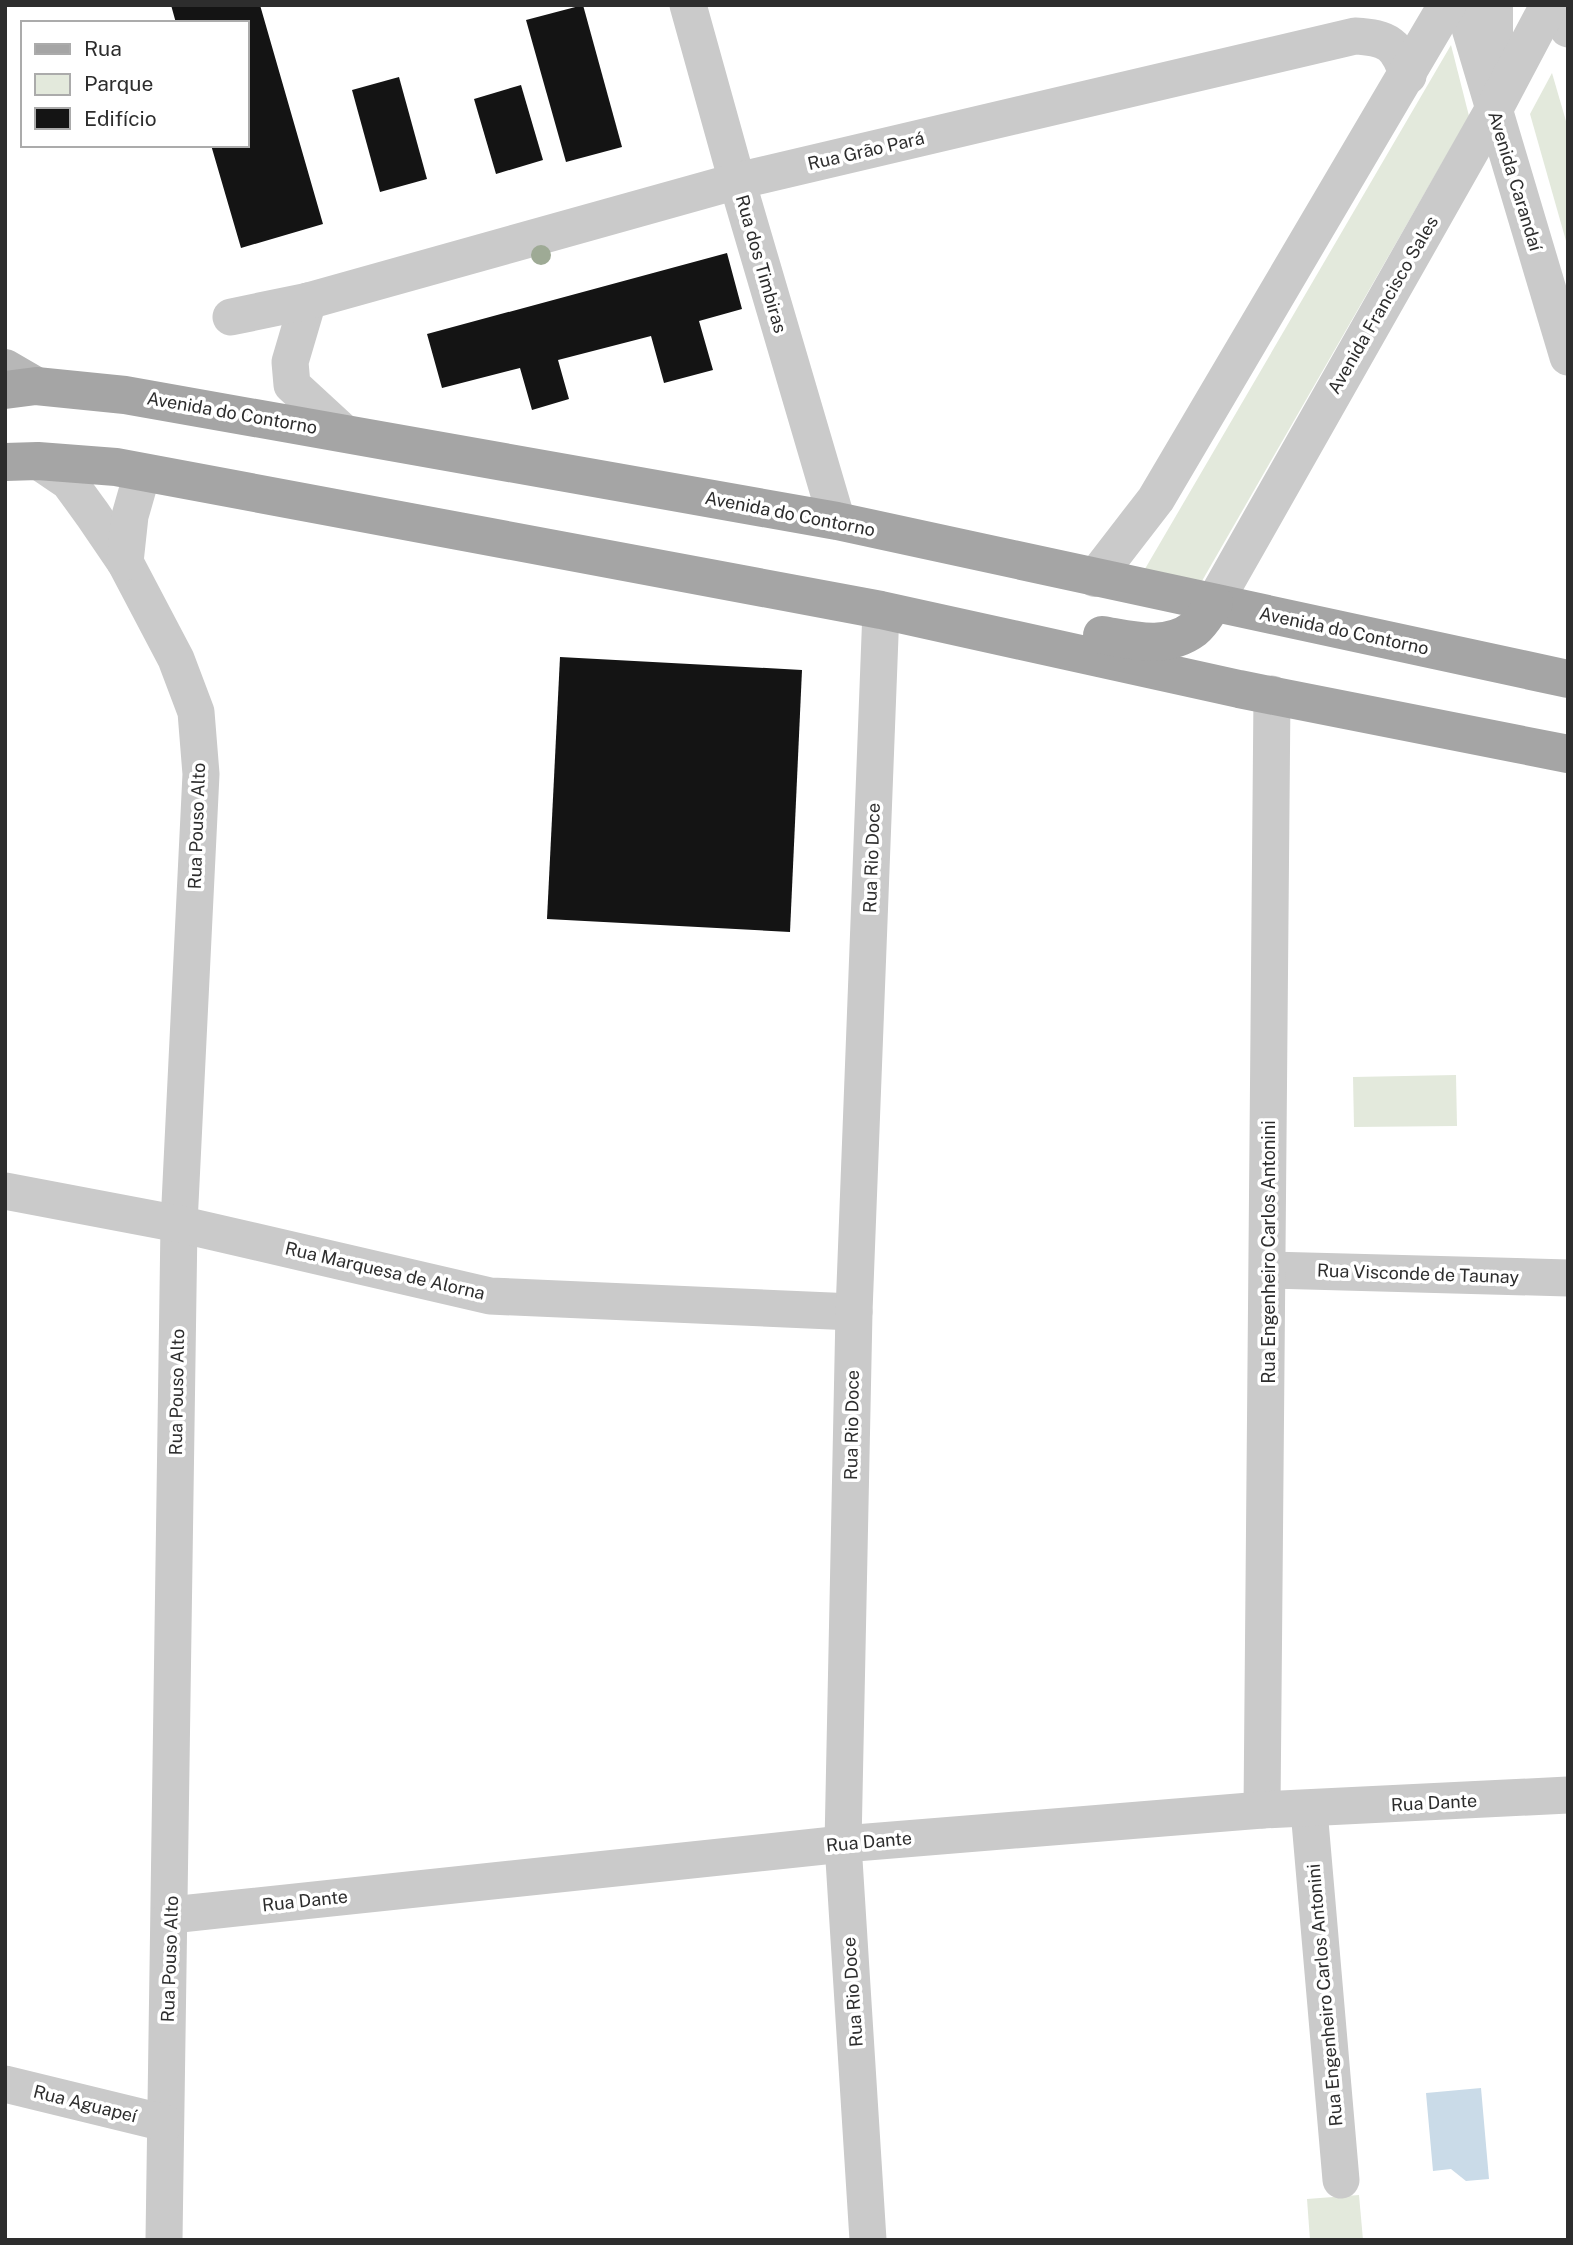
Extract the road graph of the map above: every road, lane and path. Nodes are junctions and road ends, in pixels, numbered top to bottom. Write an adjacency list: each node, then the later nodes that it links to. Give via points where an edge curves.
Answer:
1 (688, 5): 10 (street, Rua dos Timbiras)
2 (1447, 5): 8 (street)
3 (1463, 5): 9 (street, Avenida Carandaí)
4 (1494, 5): 9 (street)
5 (1549, 5): 9 (street, Avenida Francisco Sales)
6 (1562, 5): 7 (street)
7 (1568, 29)
8 (1408, 76): 10 (street, Rua Grão Pará, via 1392,45 1377,37 1356,36); 20 (street, via 1156,499)
9 (1494, 109): 13 (street, Avenida Carandaí); 21 (street, Avenida Francisco Sales)
10 (737, 181): 11 (street, Rua Grão Pará); 18 (street, Rua dos Timbiras)
11 (308, 301): 12 (street, Rua Grão Pará); 15 (street, via 290,362 292,385)
12 (231, 317)
13 (1568, 357)
14 (15, 381): 15 (main road, Avenida do Contorno)
15 (343, 432): 18 (main road, Avenida do Contorno)
16 (22, 461): 17 (main road, via 116,467); 19 (street, Rua Pouso Alto, via 69,482)
17 (142, 474): 19 (street, via 130,516); 22 (main road)
18 (837, 521): 20 (main road, Avenida do Contorno)
19 (125, 562): 28 (street, Rua Pouso Alto, via 176,659 197,724 201,774)
20 (1095, 578): 21 (main road, Avenida do Contorno)
21 (1214, 603): 23 (main road, via 1195,629 1149,643 1020,620); 24 (main road, Avenida do Contorno)
22 (881, 610): 23 (main road); 31 (street, Rua Rio Doce)
23 (923, 619): 25 (main road)
24 (1568, 679)
25 (1272, 695): 26 (main road); 29 (street, Rua Engenheiro Carlos Antonini)
26 (1568, 754)
27 (5, 1191): 28 (street, Rua Marquesa de Alorna)
28 (179, 1224): 31 (street, Rua Marquesa de Alorna, via 490,1296); 36 (street, Rua Pouso Alto)
29 (1269, 1270): 30 (street, Rua Visconde de Taunay); 33 (street, Rua Engenheiro Carlos Antonini)
30 (1568, 1279)
31 (854, 1312): 35 (street, Rua Rio Doce)
32 (1568, 1795): 34 (street, Rua Dante)
33 (1262, 1810): 34 (street, Rua Dante); 35 (street, Rua Dante)
34 (1309, 1810): 39 (street, Rua Engenheiro Carlos Antonini)
35 (844, 1844): 36 (street, Rua Dante); 41 (street, Rua Rio Doce)
36 (171, 1915): 38 (street, Rua Pouso Alto)
37 (5, 2084): 38 (street, Rua Aguapeí)
38 (165, 2123): 40 (street, Rua Pouso Alto)
39 (1341, 2179)
40 (164, 2240)
41 (868, 2240)

